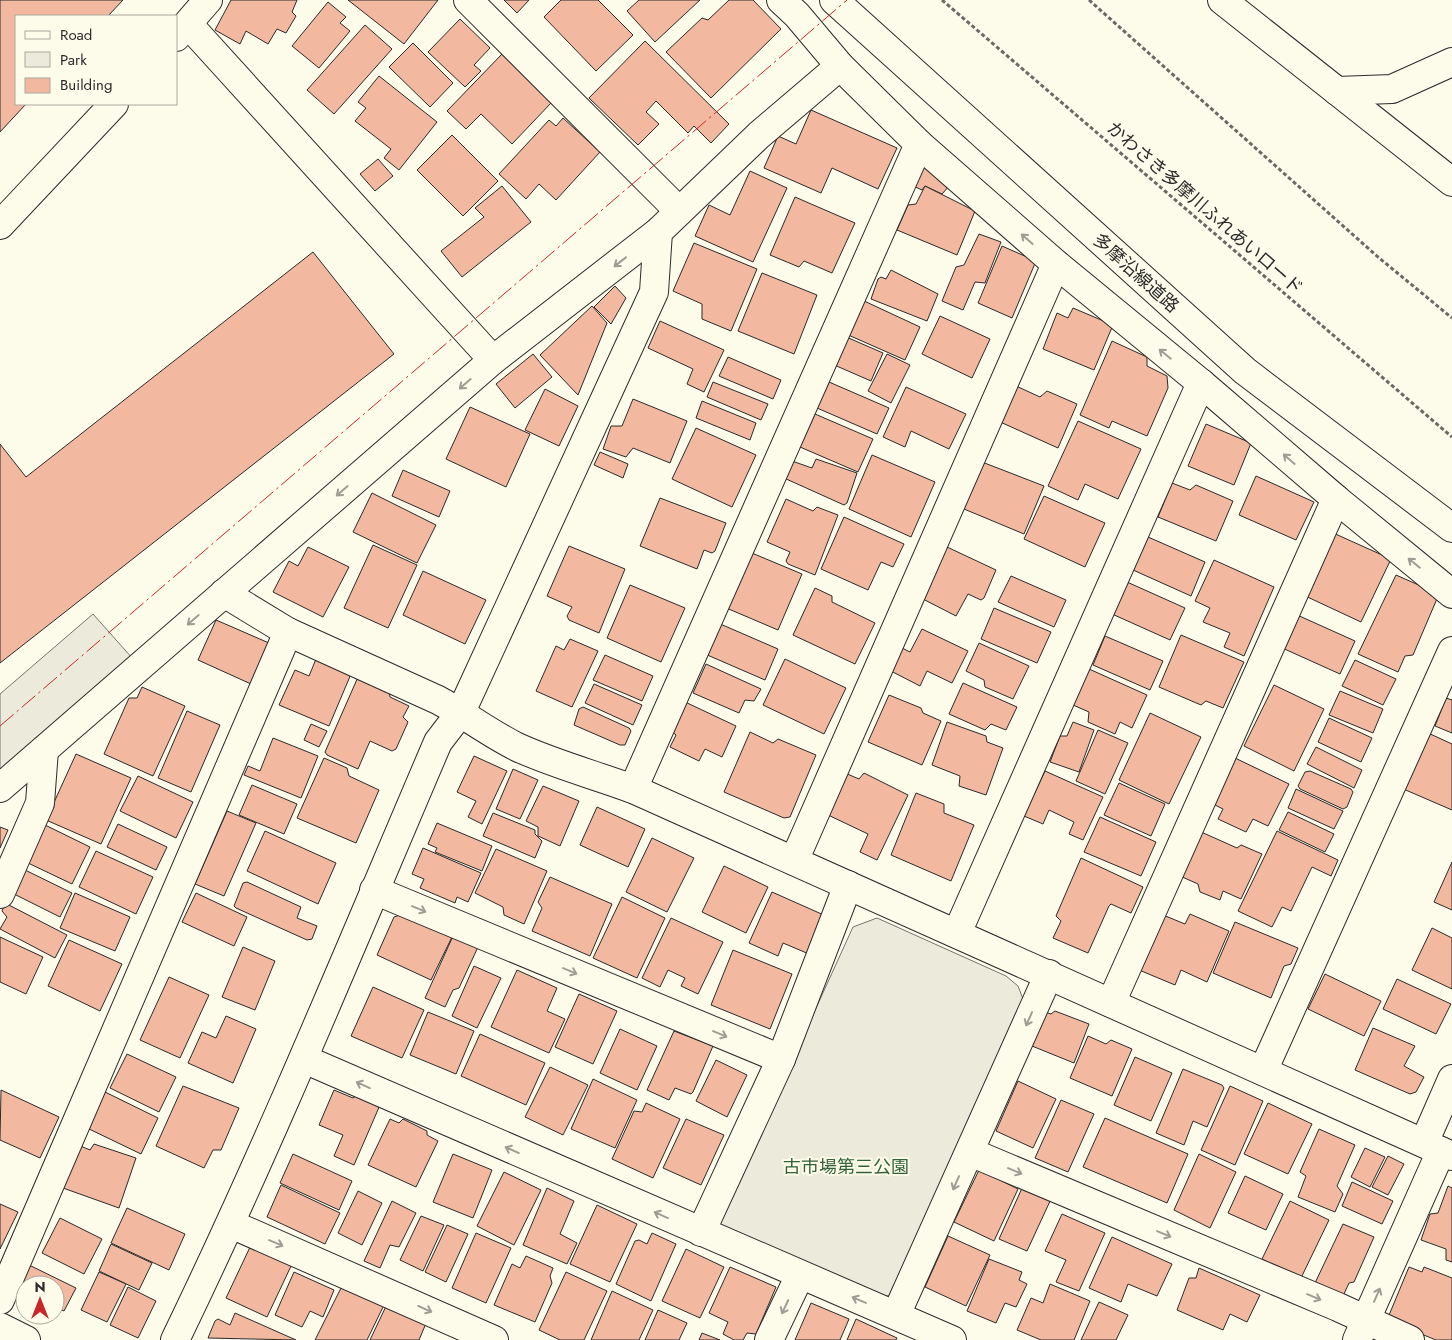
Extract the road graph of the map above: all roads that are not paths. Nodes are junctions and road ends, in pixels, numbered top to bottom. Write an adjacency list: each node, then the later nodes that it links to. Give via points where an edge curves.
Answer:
1 (208, 0): 6 (street)
2 (468, 0): 13 (street)
3 (781, 0): 8 (street, via 798,15)
4 (834, 0): 20 (street, 多摩沿線道路, via 1245,371)
5 (1222, 0): 9 (street)
6 (182, 30): 17 (street)
7 (1452, 62): 9 (street, via 1392,89)
8 (840, 66): 11 (street); 13 (street, via 759,135)
9 (1337, 92): 12 (street)
10 (113, 105): 14 (street)
11 (919, 144): 16 (street, one-way to 11); 28 (street)
12 (1452, 182)
13 (679, 211): 15 (street)
14 (0, 225)
15 (658, 232): 17 (street, one-way to 17); 25 (street, via 654,292)
16 (1056, 264): 18 (street, one-way to 16); 29 (street)
17 (493, 360): 21 (street, one-way to 21)
18 (1201, 383): 19 (street, one-way to 18); 33 (street)
19 (1336, 499): 22 (street, one-way to 19); 35 (street)
20 (1452, 528)
21 (224, 593): 23 (street); 26 (street, one-way to 26)
22 (1452, 594)
23 (288, 632): 25 (street); 45 (street)
24 (1452, 651): 38 (street)
25 (461, 712): 28 (street, via 488,732 519,748); 31 (street, via 438,742)
26 (44, 750): 27 (street); 32 (street, via 40,803)
27 (0, 788)
28 (633, 789): 29 (street)
29 (794, 861): 30 (street)
30 (848, 885): 33 (street); 37 (street)
31 (374, 890): 36 (street); 37 (street, one-way to 37)
32 (0, 894)
33 (957, 933): 34 (street)
34 (1049, 974): 35 (street); 41 (street, one-way to 41)
35 (1111, 1003): 38 (street)
36 (304, 1059): 42 (street); 43 (street, one-way to 36)
37 (781, 1059): 43 (street)
38 (1263, 1071): 40 (street)
39 (1452, 1080): 40 (street)
40 (1439, 1150): 48 (street, one-way to 40)
41 (970, 1152): 46 (street, one-way to 46); 48 (street, one-way to 48)
42 (231, 1224): 50 (street); 51 (street, one-way to 51)
43 (700, 1232): 44 (street)
44 (800, 1275): 46 (street, one-way to 44); 52 (street, one-way to 52)
45 (0, 1300)
46 (896, 1315): 53 (street)
47 (0, 1327): 49 (street)
48 (1361, 1330): 54 (street)
49 (26, 1340)
50 (175, 1340)
51 (494, 1340)
52 (769, 1340)
53 (952, 1340)
54 (1410, 1340)

